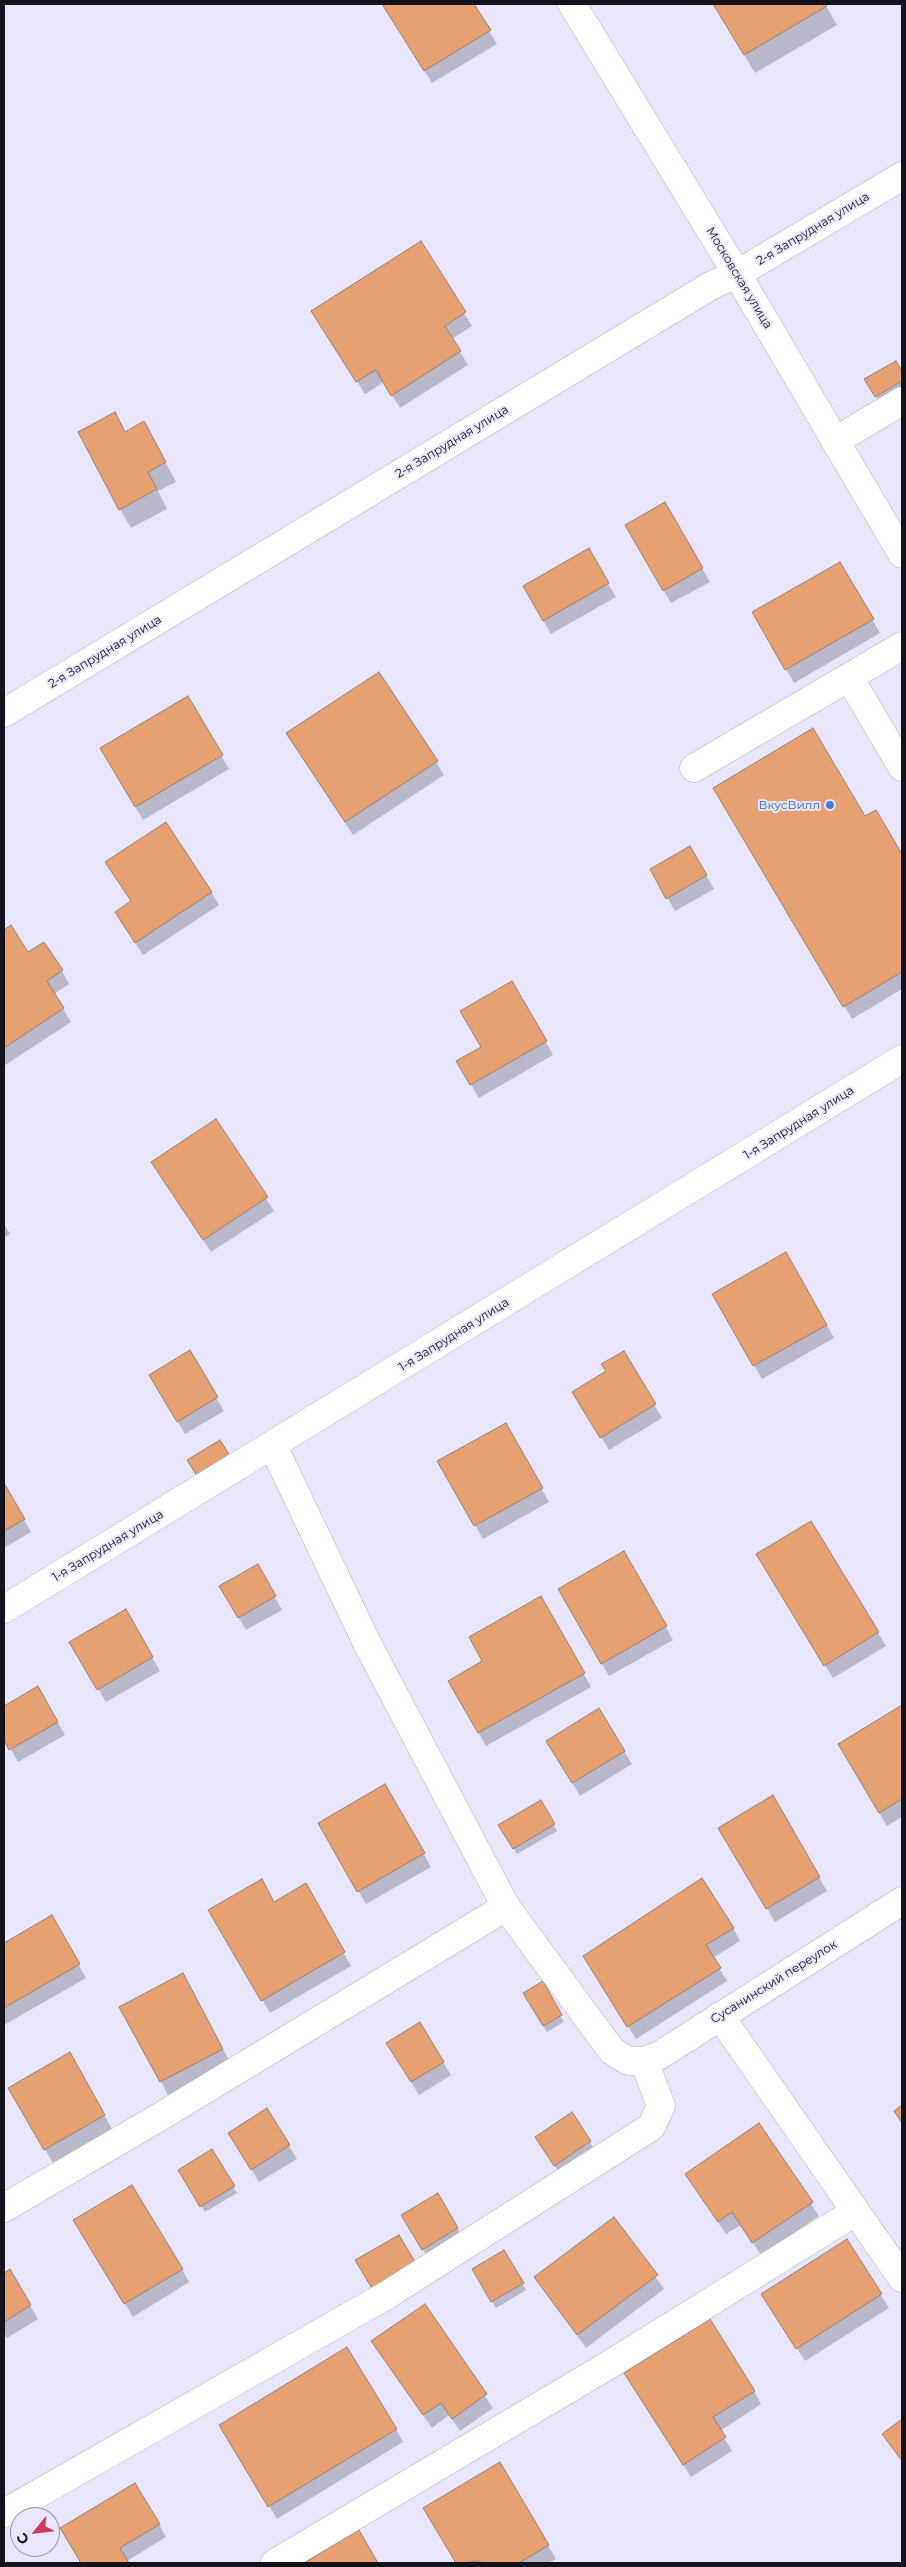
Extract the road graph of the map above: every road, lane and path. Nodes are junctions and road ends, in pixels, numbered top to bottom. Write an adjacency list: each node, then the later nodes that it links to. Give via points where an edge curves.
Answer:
1 (572, 4): 3 (street, Московская улица)
2 (902, 176): 3 (street, 2-я Запрудная улица)
3 (737, 274): 5 (street, Московская улица); 9 (street, 2-я Запрудная улица, via 712,284)
4 (902, 401): 5 (street)
5 (835, 441): 6 (street, Московская улица)
6 (902, 554)
7 (902, 646): 8 (street)
8 (849, 677): 10 (street); 11 (street)
9 (4, 713)
10 (902, 767)
11 (694, 768)
12 (902, 1059): 13 (street, 1-я Запрудная улица)
13 (273, 1446): 14 (street, 1-я Запрудная улица); 16 (street, via 367,1643)
14 (4, 1609)
15 (902, 1901): 17 (street, Сусанинский переулок)
16 (506, 1907): 18 (street, via 612,2050 628,2061); 19 (street)
17 (720, 2016): 18 (street, Сусанинский переулок, via 660,2055); 20 (street)
18 (644, 2061): 22 (street, via 661,2106 651,2128 387,2295)
19 (4, 2208)
20 (855, 2212): 21 (street); 23 (street, via 608,2366)
21 (902, 2278)
22 (4, 2513)
23 (275, 2563)

